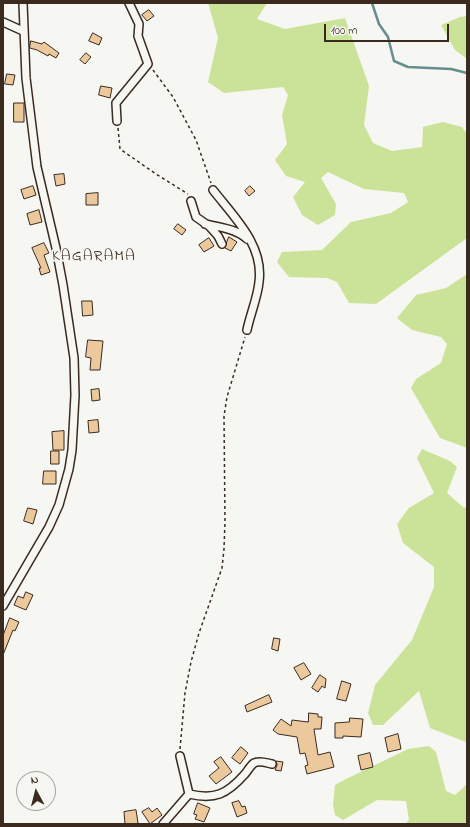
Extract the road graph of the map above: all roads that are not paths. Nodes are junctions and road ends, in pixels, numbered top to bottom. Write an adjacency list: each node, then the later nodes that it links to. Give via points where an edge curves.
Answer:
1 (23, 3): 4 (street)
2 (129, 3): 5 (street, via 140,24 138,36 148,64 116,104)
3 (3, 22): 4 (street)
4 (23, 31): 12 (street, via 37,167 64,285 74,358 75,395 72,450 59,505)
5 (117, 121)
6 (213, 190): 10 (street)
7 (191, 201): 8 (street, via 196,217)
8 (205, 224): 9 (street, via 218,236); 10 (street, via 243,235)
9 (222, 244)
10 (255, 246): 11 (street, via 260,266 259,282)
11 (247, 330)
12 (3, 606)
13 (180, 756): 15 (street)
14 (272, 764): 15 (street, via 254,763 234,786 223,793 211,797)
15 (189, 794): 16 (street)
16 (163, 824)

